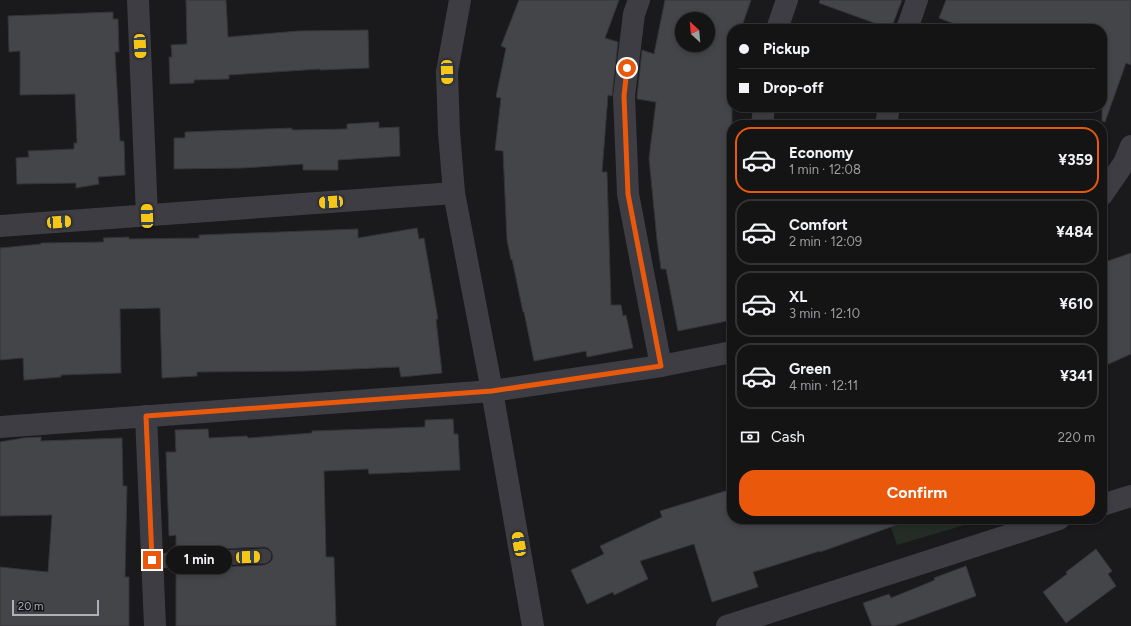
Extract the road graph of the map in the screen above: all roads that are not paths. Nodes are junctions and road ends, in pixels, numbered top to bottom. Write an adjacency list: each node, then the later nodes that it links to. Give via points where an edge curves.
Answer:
1 (138, 0): 11 (street)
2 (460, 0): 10 (street, via 447,72)
3 (639, 0): 14 (street, via 634,14 624,96 628,194)
4 (787, 0): 6 (street)
5 (917, 0): 7 (street)
6 (779, 24)
7 (909, 24)
8 (1131, 146): 9 (street, via 1124,164)
9 (1107, 188)
10 (454, 193): 11 (street); 15 (street)
11 (147, 216): 12 (street)
12 (0, 226)
13 (727, 353): 14 (street)
14 (661, 366): 15 (street)
15 (492, 391): 16 (street); 24 (street)
16 (146, 416): 17 (street); 22 (street)
17 (0, 427)
18 (1131, 496): 19 (street)
19 (1107, 503)
20 (1043, 524): 25 (street)
21 (264, 556): 22 (lane)
22 (152, 560): 23 (street)
23 (155, 626)
24 (533, 626)
25 (726, 626)

